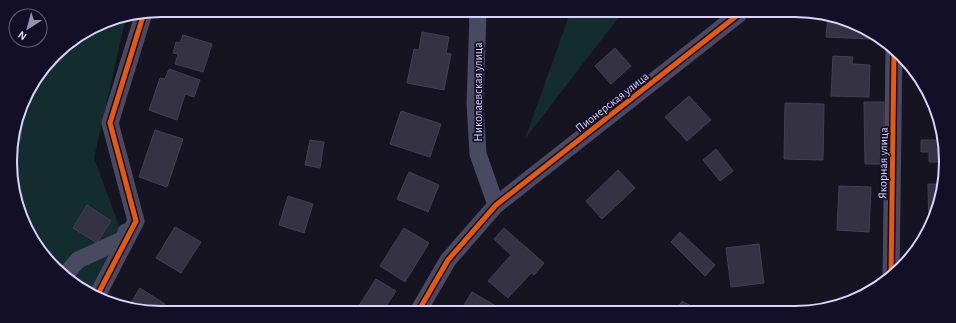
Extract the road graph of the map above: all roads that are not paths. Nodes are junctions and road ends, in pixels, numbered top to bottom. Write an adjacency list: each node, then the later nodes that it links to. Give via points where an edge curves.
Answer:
1 (478, 17): 5 (street, Николаевская улица, via 475,104 478,154)
2 (735, 17): 5 (street, Пионерская улица)
3 (142, 18): 6 (street, via 110,123)
4 (894, 56): 7 (street, Якорная улица)
5 (496, 205): 10 (street, via 448,260)
6 (133, 209): 8 (street, via 124,239 78,260); 9 (street, via 136,221)
7 (891, 269)
8 (68, 272)
9 (99, 292)
10 (421, 306)

